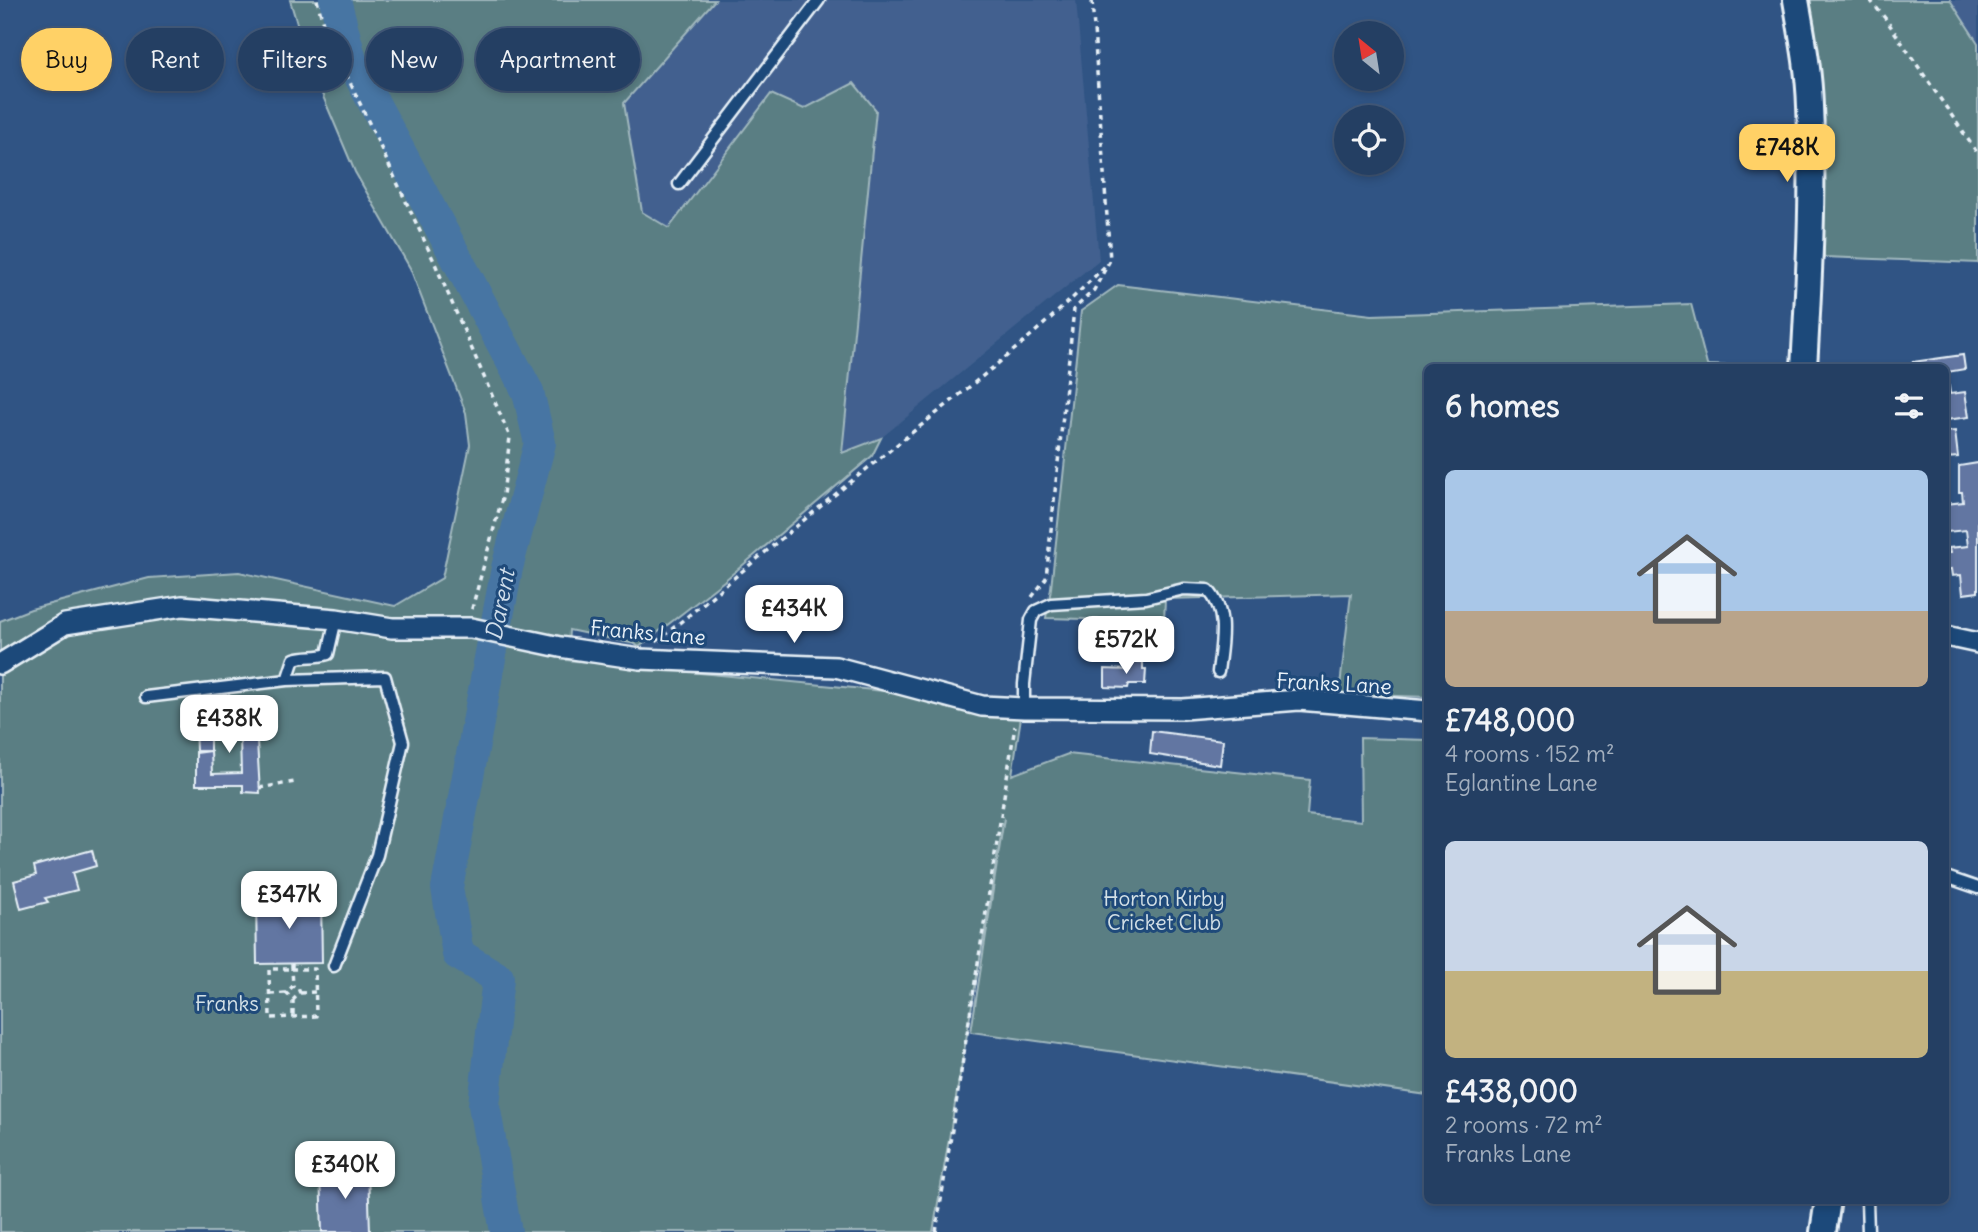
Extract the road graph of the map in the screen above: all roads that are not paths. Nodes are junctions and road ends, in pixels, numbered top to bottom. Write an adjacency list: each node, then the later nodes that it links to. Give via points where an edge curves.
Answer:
1 (819, 0): 3 (lane)
2 (1796, 0): 4 (street, via 1810,105)
3 (679, 184)
4 (1804, 364)
5 (336, 620): 8 (street, Franks Lane, via 182,606 65,624); 10 (lane, via 328,654 294,659); 12 (street, Franks Lane, via 392,628 471,628 640,659 836,667 982,706)
6 (1949, 637): 7 (street)
7 (1978, 643)
8 (0, 664)
9 (1218, 672): 12 (lane, via 1221,615 1218,600 1208,590 1051,604 1036,611 1031,620)
10 (287, 680): 11 (lane); 16 (lane, via 385,677 403,742 377,855)
11 (146, 697)
12 (1021, 708): 13 (street, Franks Lane, via 1183,709 1299,700)
13 (1424, 711)
14 (1949, 878): 15 (lane)
15 (1978, 888)
16 (334, 966)
17 (1827, 1204): 19 (street)
18 (1867, 1204): 20 (lane)
19 (1823, 1232)
20 (1868, 1232)

